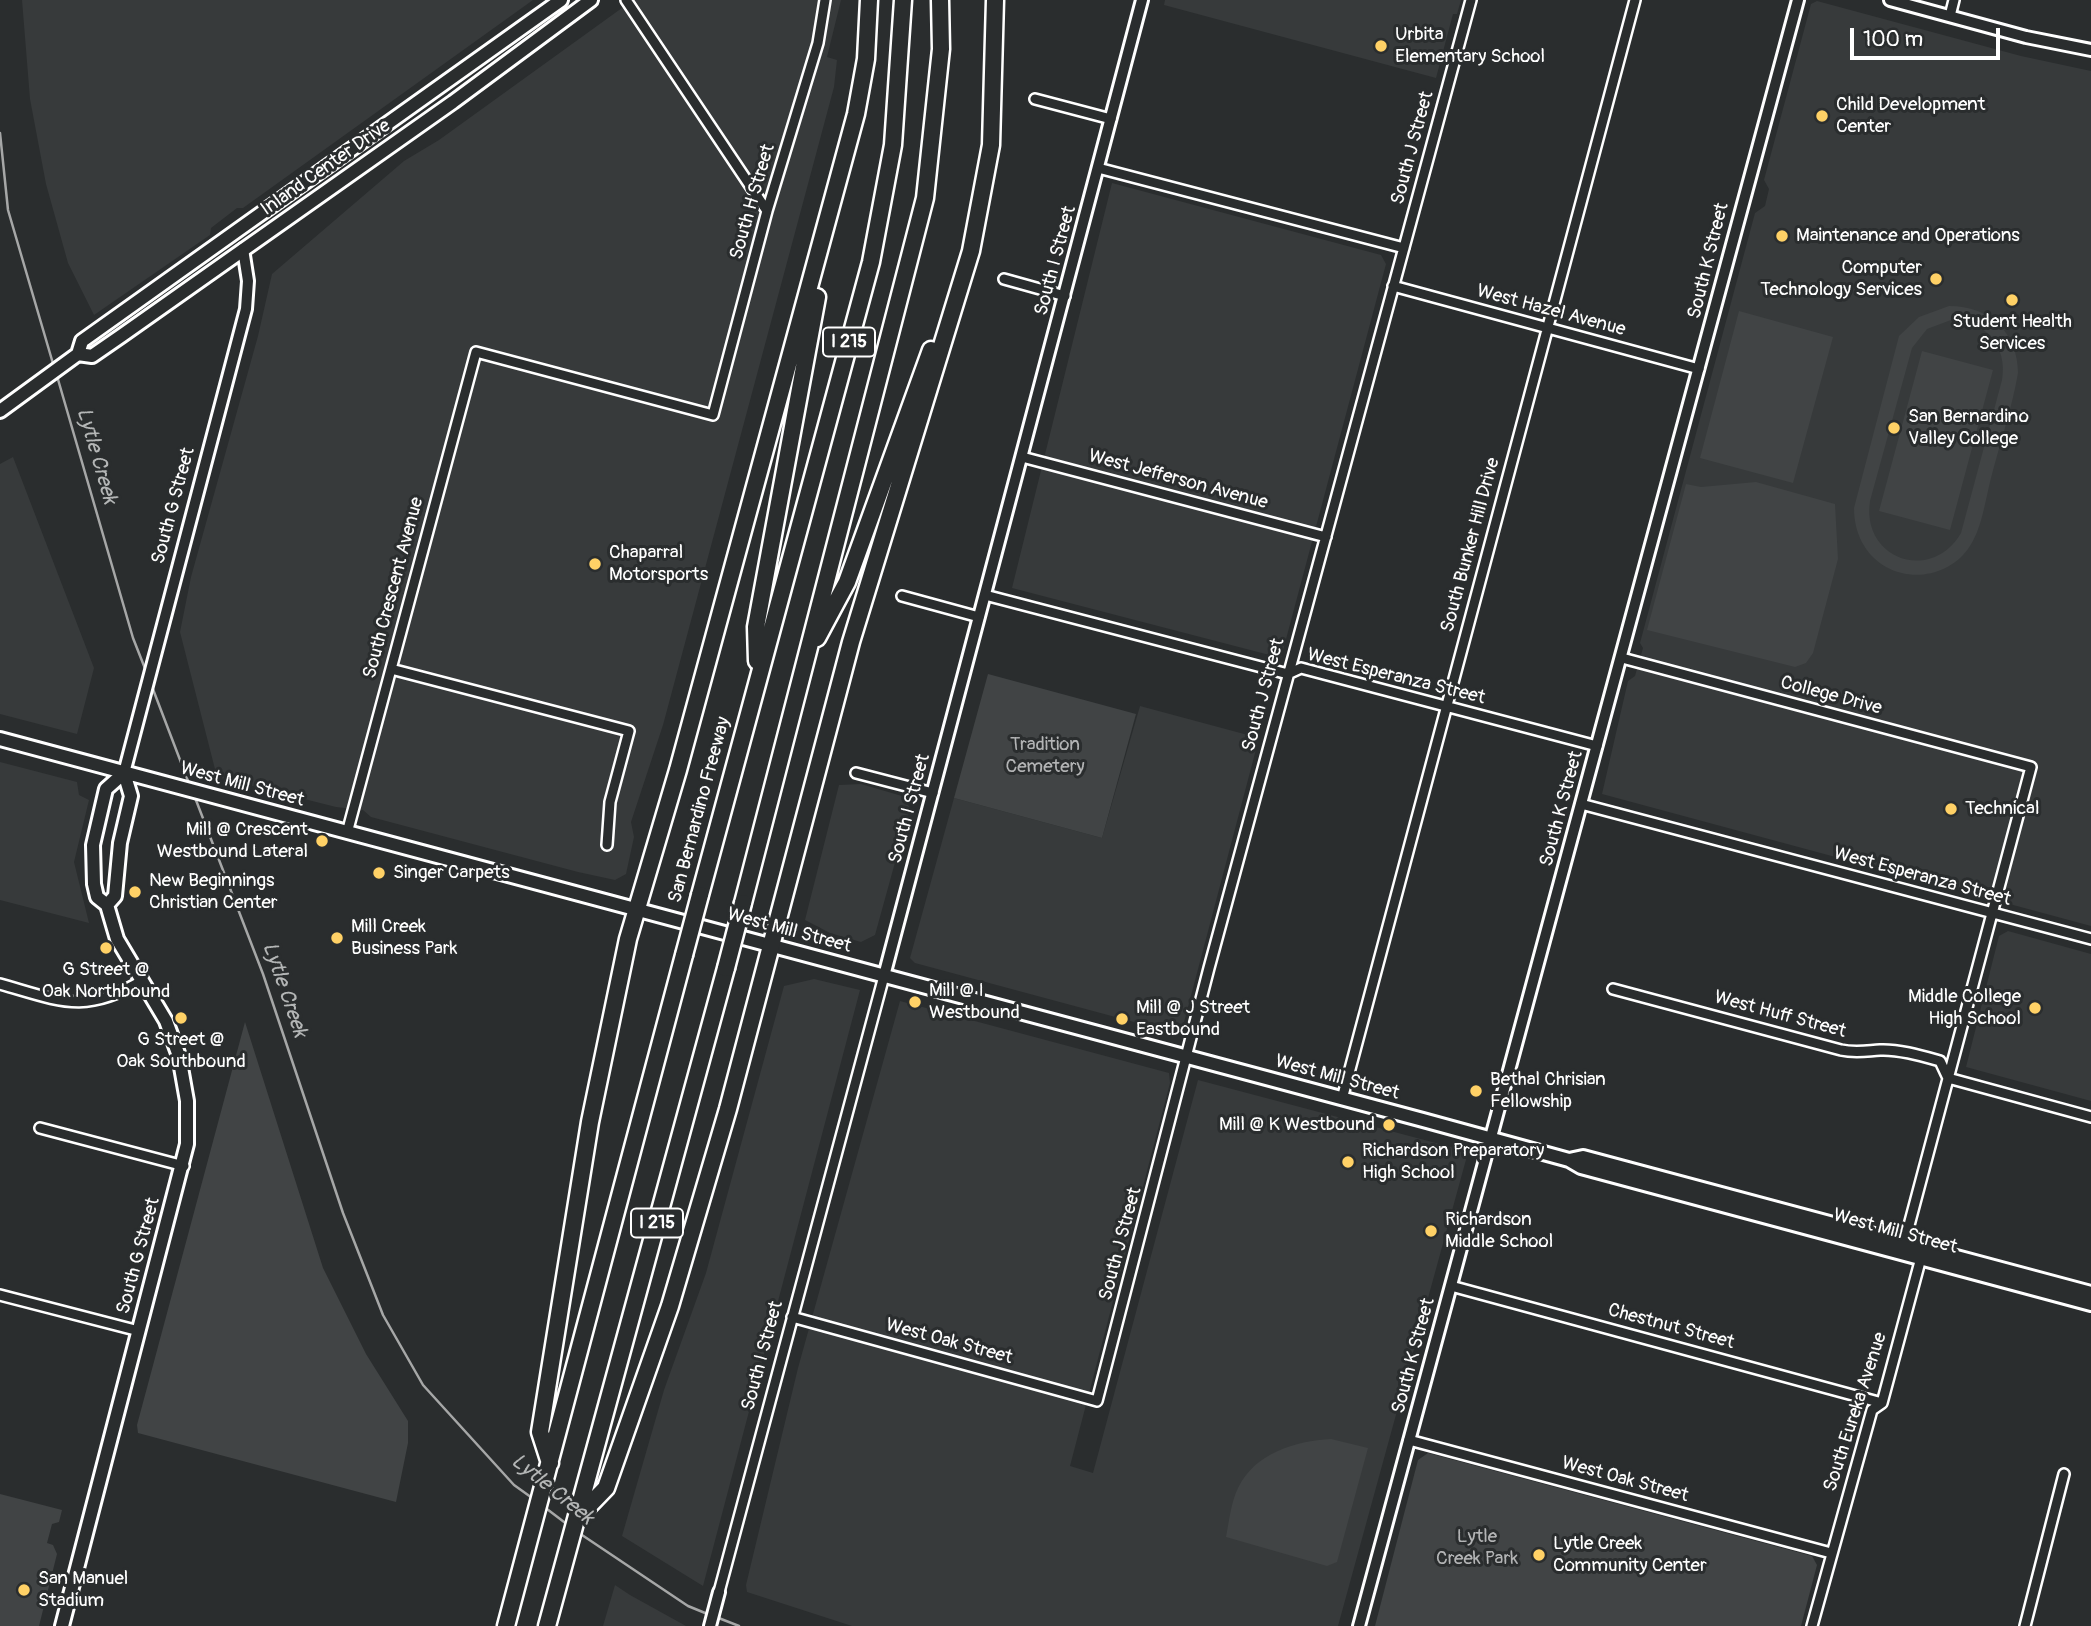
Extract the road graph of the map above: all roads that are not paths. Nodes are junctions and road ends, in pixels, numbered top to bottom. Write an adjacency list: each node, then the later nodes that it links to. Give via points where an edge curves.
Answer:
1 (561, 0): 30 (main road, Inland Center Drive, via 82,341)
2 (591, 0): 24 (main road, Inland Center Drive)
3 (626, 0): 22 (street)
4 (825, 0): 22 (street, South H Street, via 818,43)
5 (869, 0): 19 (highway, via 866,59)
6 (903, 0): 42 (highway, San Bernardino Freeway / I 215, via 893,145 873,250)
7 (940, 0): 39 (highway, I 215, via 941,49 925,198)
8 (995, 0): 17 (highway)
9 (1142, 0): 20 (street, South I Street)
10 (1471, 0): 23 (street, South J Street)
11 (1635, 0): 28 (street, South Bunker Hill Drive)
12 (1798, 0): 31 (street, South K Street)
13 (1890, 0): 15 (street)
14 (1954, 0): 15 (street)
15 (1950, 16): 16 (street)
16 (2086, 50)
17 (994, 98): 39 (highway, via 944,311 847,582); 56 (highway, via 987,171 971,251 851,642)
18 (1035, 99): 20 (street)
19 (856, 114): 42 (highway, via 855,141 812,318 756,627); 53 (highway)
20 (1111, 119): 21 (street, South I Street)
21 (1098, 168): 23 (street); 27 (street, South I Street)
22 (767, 211): 29 (street, South H Street, via 713,415)
23 (1404, 248): 26 (street, South J Street)
24 (243, 249): 30 (main road, Inland Center Drive, via 92,356); 46 (street, South G Street, via 246,309)
25 (1004, 279): 27 (street)
26 (1393, 286): 28 (street, West Hazel Avenue); 34 (street, South J Street)
27 (1065, 296): 33 (street, South I Street)
28 (1547, 327): 31 (street, West Hazel Avenue); 43 (street, South Bunker Hill Drive)
29 (476, 352): 40 (street, South Crescent Avenue)
30 (78, 354): 32 (main road, Inland Center Drive)
31 (1699, 369): 38 (street, South K Street)
32 (0, 411)
33 (1022, 457): 34 (street, West Jefferson Avenue); 35 (street, South I Street)
34 (1326, 537): 41 (street, South J Street)
35 (985, 595): 37 (street, South I Street); 41 (street, West Esperanza Street)
36 (902, 596): 37 (street)
37 (979, 617): 48 (street, South I Street)
38 (1622, 658): 45 (street, South K Street); 54 (street, College Drive, via 2031,767)
39 (803, 665): 82 (highway, I 215, bridge)
40 (391, 668): 50 (street, South Crescent Avenue); 51 (street, via 629,730 610,802)
41 (1288, 674): 43 (street, West Esperanza Street, via 1301,668); 61 (street, South J Street)
42 (758, 676): 80 (highway, San Bernardino Freeway / I 215, bridge)
43 (1447, 706): 45 (street, West Esperanza Street); 63 (street, South Bunker Hill Drive)
44 (0, 739): 46 (main road, West Mill Street)
45 (1597, 746): 49 (street, South K Street)
46 (124, 773): 50 (main road, West Mill Street); 52 (main road, South G Street, via 131,796 120,842 115,896); 52 (main road, South G Street, via 106,789 93,845 97,897)
47 (856, 773): 48 (street)
48 (933, 793): 57 (street, South I Street)
49 (1581, 804): 54 (street, West Esperanza Street); 66 (street, South K Street)
50 (347, 833): 53 (main road, West Mill Street)
51 (607, 845)
52 (107, 905): 58 (main road, South G Street, via 117,939)
53 (638, 911): 56 (main road, West Mill Street); 80 (highway, via 628,939 590,1122 540,1432)
54 (1993, 914): 55 (street, West Esperanza Street); 62 (street)
55 (2091, 939)
56 (772, 947): 57 (main road, West Mill Street); 82 (highway, via 670,1306 606,1488)
57 (884, 976): 61 (main road, West Mill Street); 75 (street, South I Street)
58 (143, 981): 59 (street, via 105,1000 79,1004); 68 (main road, South G Street, via 166,1021 181,1067 188,1125)
59 (0, 984)
60 (1613, 989): 62 (street, West Huff Street, via 1841,1050 1923,1056 1940,1061)
61 (1187, 1058): 63 (main road, West Mill Street); 77 (street, South J Street)
62 (1948, 1078): 64 (street, West Huff Street); 69 (street)
63 (1342, 1099): 66 (main road, West Mill Street)
64 (2091, 1117)
65 (40, 1128): 68 (street)
66 (1492, 1140): 67 (main road, West Mill Street); 71 (street, South K Street)
67 (1569, 1160): 69 (main road, West Mill Street, via 1583,1157); 70 (main road, West Mill Street, via 1594,1171)
68 (184, 1166): 76 (main road, South G Street)
69 (1904, 1244): 70 (main road, West Mill Street)
70 (1922, 1254): 72 (main road, West Mill Street); 74 (main road, West Mill Street); 78 (street, South Eureka Avenue)
71 (1451, 1286): 78 (street, Chestnut Street); 79 (street, South K Street)
72 (2091, 1293)
73 (0, 1295): 76 (street)
74 (2091, 1304)
75 (792, 1317): 77 (street, West Oak Street); 84 (street, South I Street)
76 (139, 1331): 85 (main road, South G Street)
77 (1097, 1401)
78 (1882, 1403): 83 (street, South Eureka Avenue, via 1872,1410)
79 (1409, 1440): 83 (street, West Oak Street); 89 (street, South K Street)
80 (550, 1463): 86 (highway, San Bernardino Freeway / I 215)
81 (2064, 1474): 91 (street)
82 (577, 1518): 87 (highway, I 215)
83 (1831, 1553): 90 (street, South Eureka Avenue)
84 (719, 1592): 88 (street, South I Street)
85 (62, 1626)
86 (506, 1626)
87 (547, 1626)
88 (710, 1626)
89 (1359, 1626)
90 (1812, 1626)
91 (2025, 1626)

